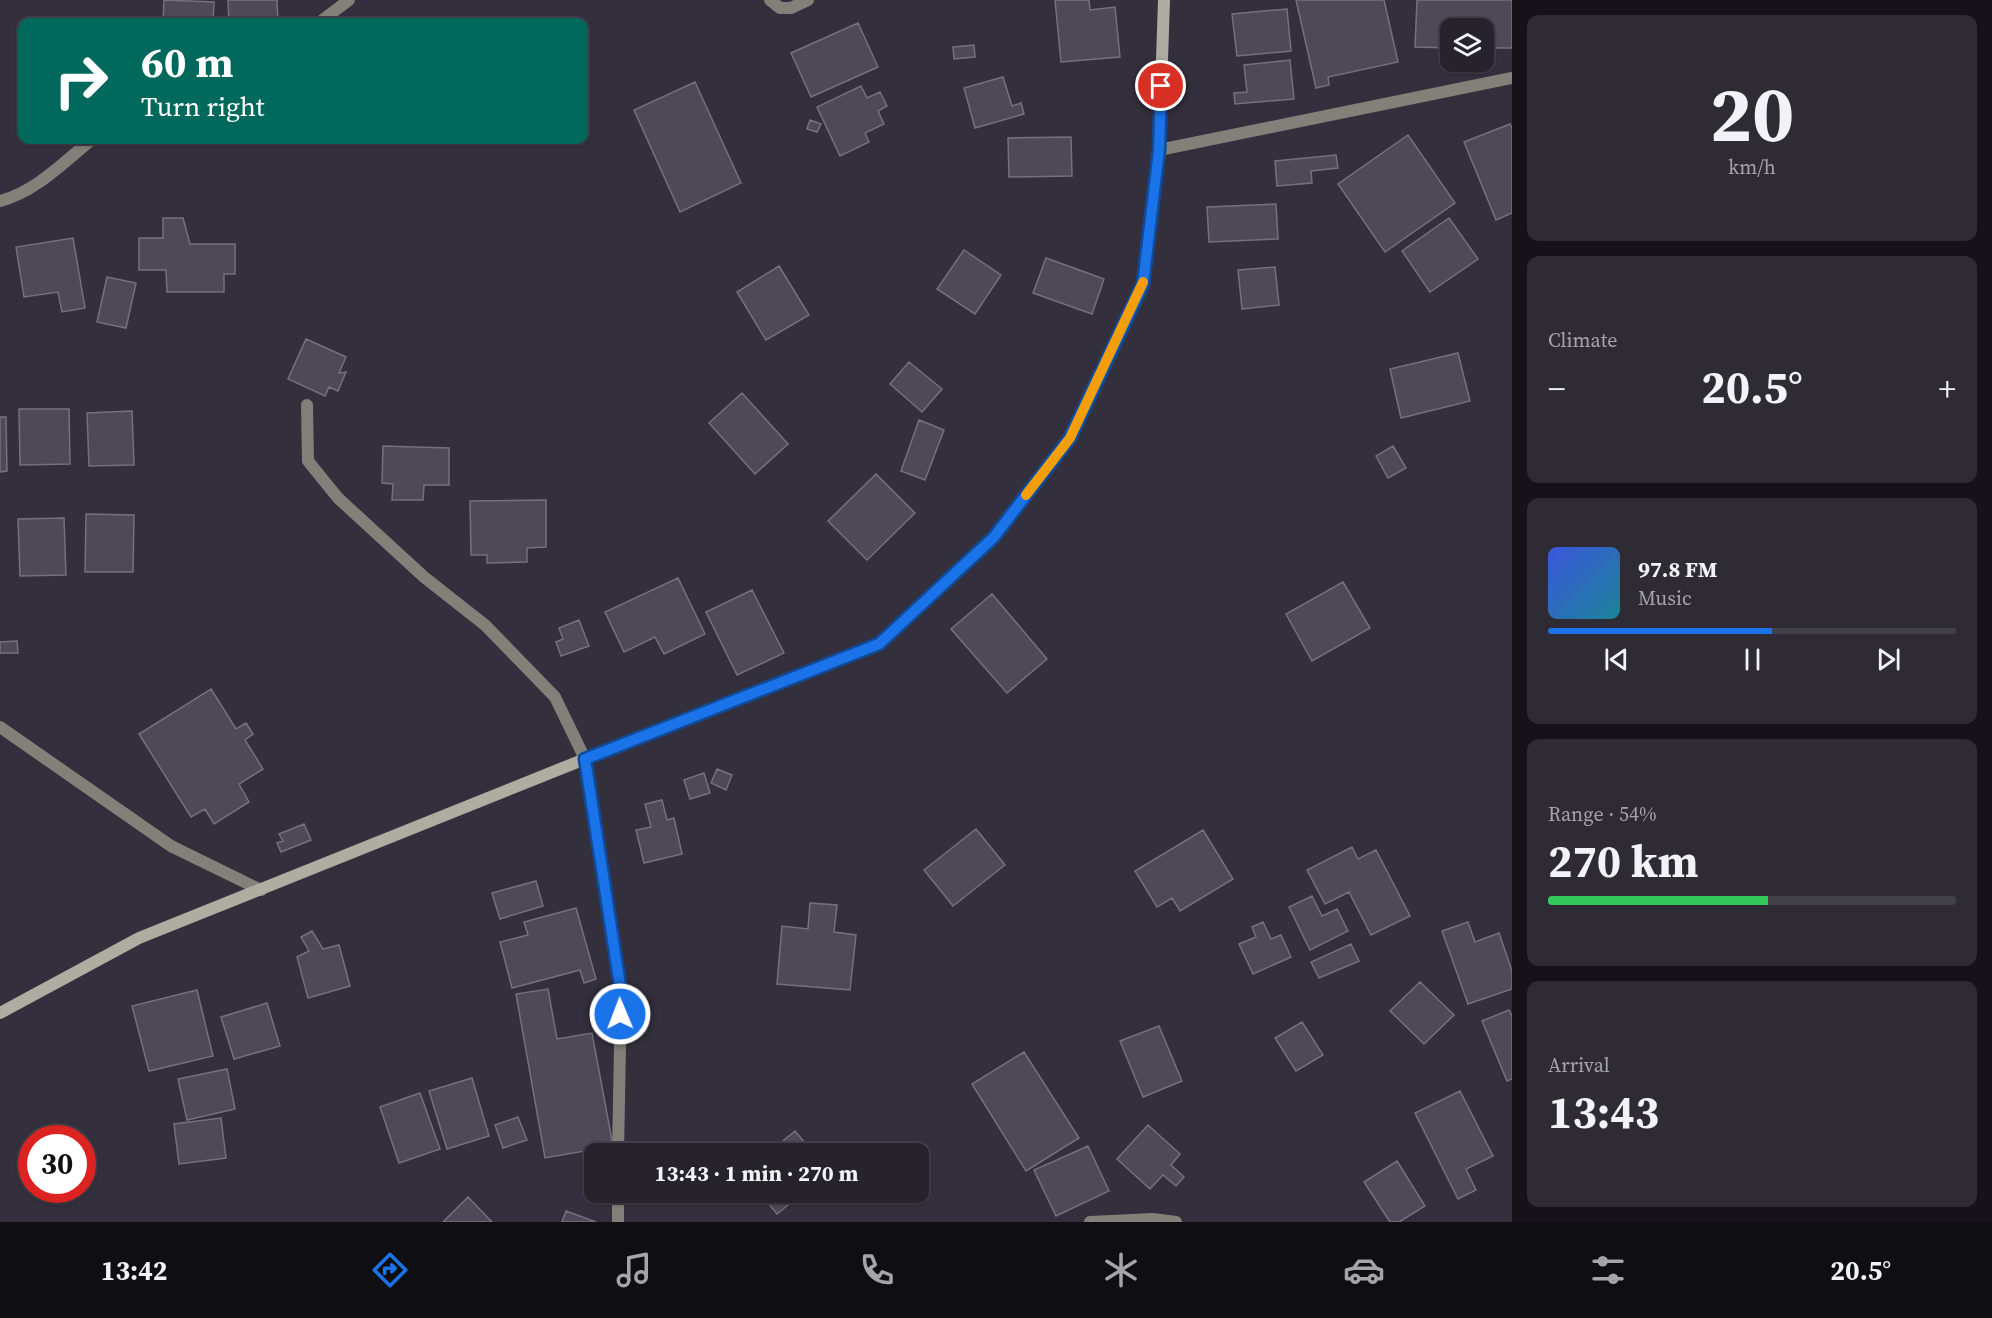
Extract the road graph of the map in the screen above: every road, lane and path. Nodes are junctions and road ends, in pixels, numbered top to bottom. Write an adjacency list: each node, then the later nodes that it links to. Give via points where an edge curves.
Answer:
1 (349, 0): 5 (street)
2 (770, 0): 3 (street, via 780,8)
3 (808, 0)
4 (1164, 0): 8 (main road)
5 (325, 18)
6 (1512, 78): 8 (street)
7 (86, 144): 9 (street, via 16,197)
8 (1159, 150): 12 (main road, via 1143,284 1070,438 994,537 879,644)
9 (0, 201)
10 (308, 405): 12 (street, via 308,460 338,498 424,577 485,625 555,697)
11 (0, 727): 13 (street, via 171,846)
12 (585, 759): 13 (main road); 15 (street, via 621,992)
13 (261, 890): 14 (main road, via 139,938)
14 (0, 1013)
15 (618, 1143)
16 (618, 1203): 17 (street)
17 (618, 1222)
18 (1090, 1222): 19 (street)
19 (1176, 1222)

